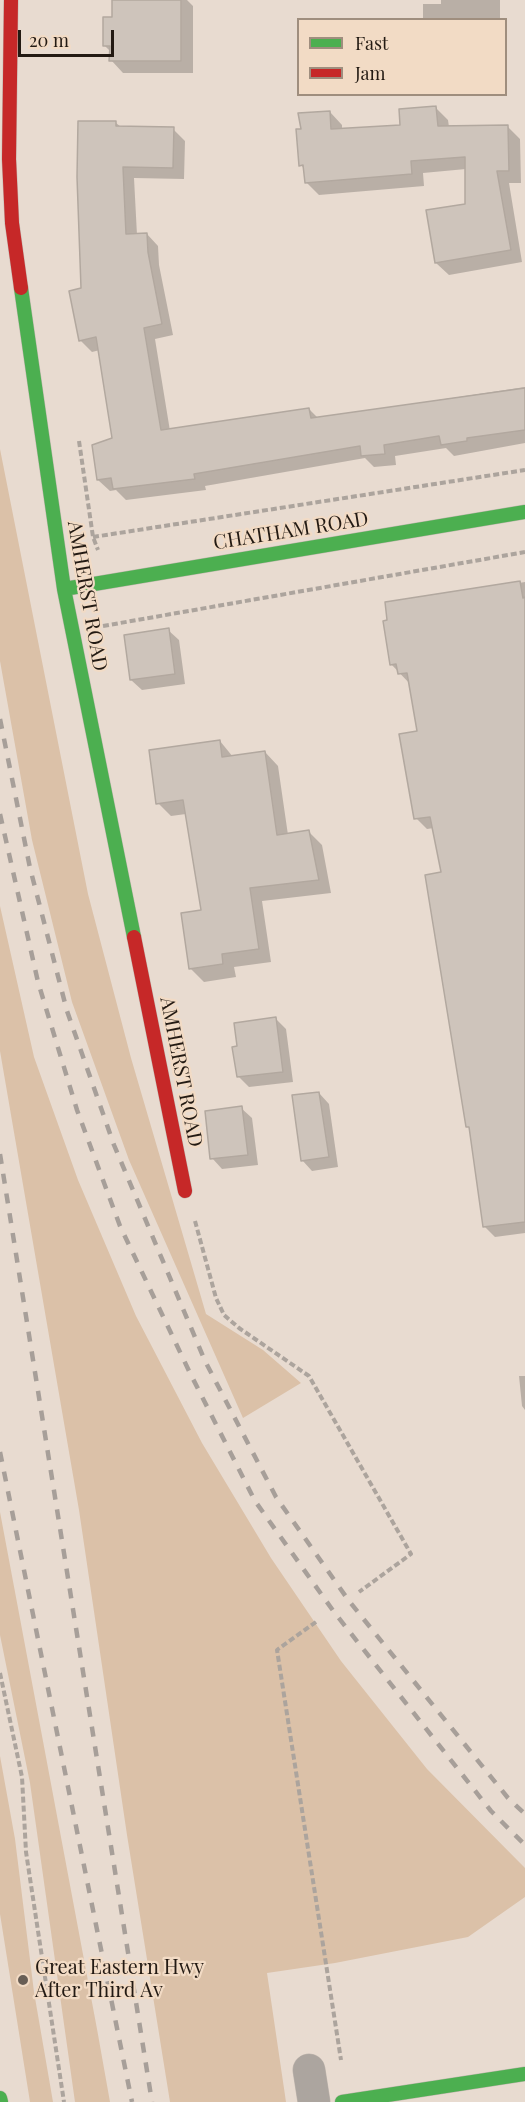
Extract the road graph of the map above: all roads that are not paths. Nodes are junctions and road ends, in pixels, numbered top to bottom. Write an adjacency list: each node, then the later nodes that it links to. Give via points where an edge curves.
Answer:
1 (11, 0): 3 (street, AMHERST ROAD, via 12,223)
2 (525, 512): 3 (street, CHATHAM ROAD)
3 (63, 589): 4 (street, AMHERST ROAD)
4 (185, 1191)
5 (309, 2070): 7 (street)
6 (525, 2074): 8 (street)
7 (314, 2102)
8 (345, 2102)

